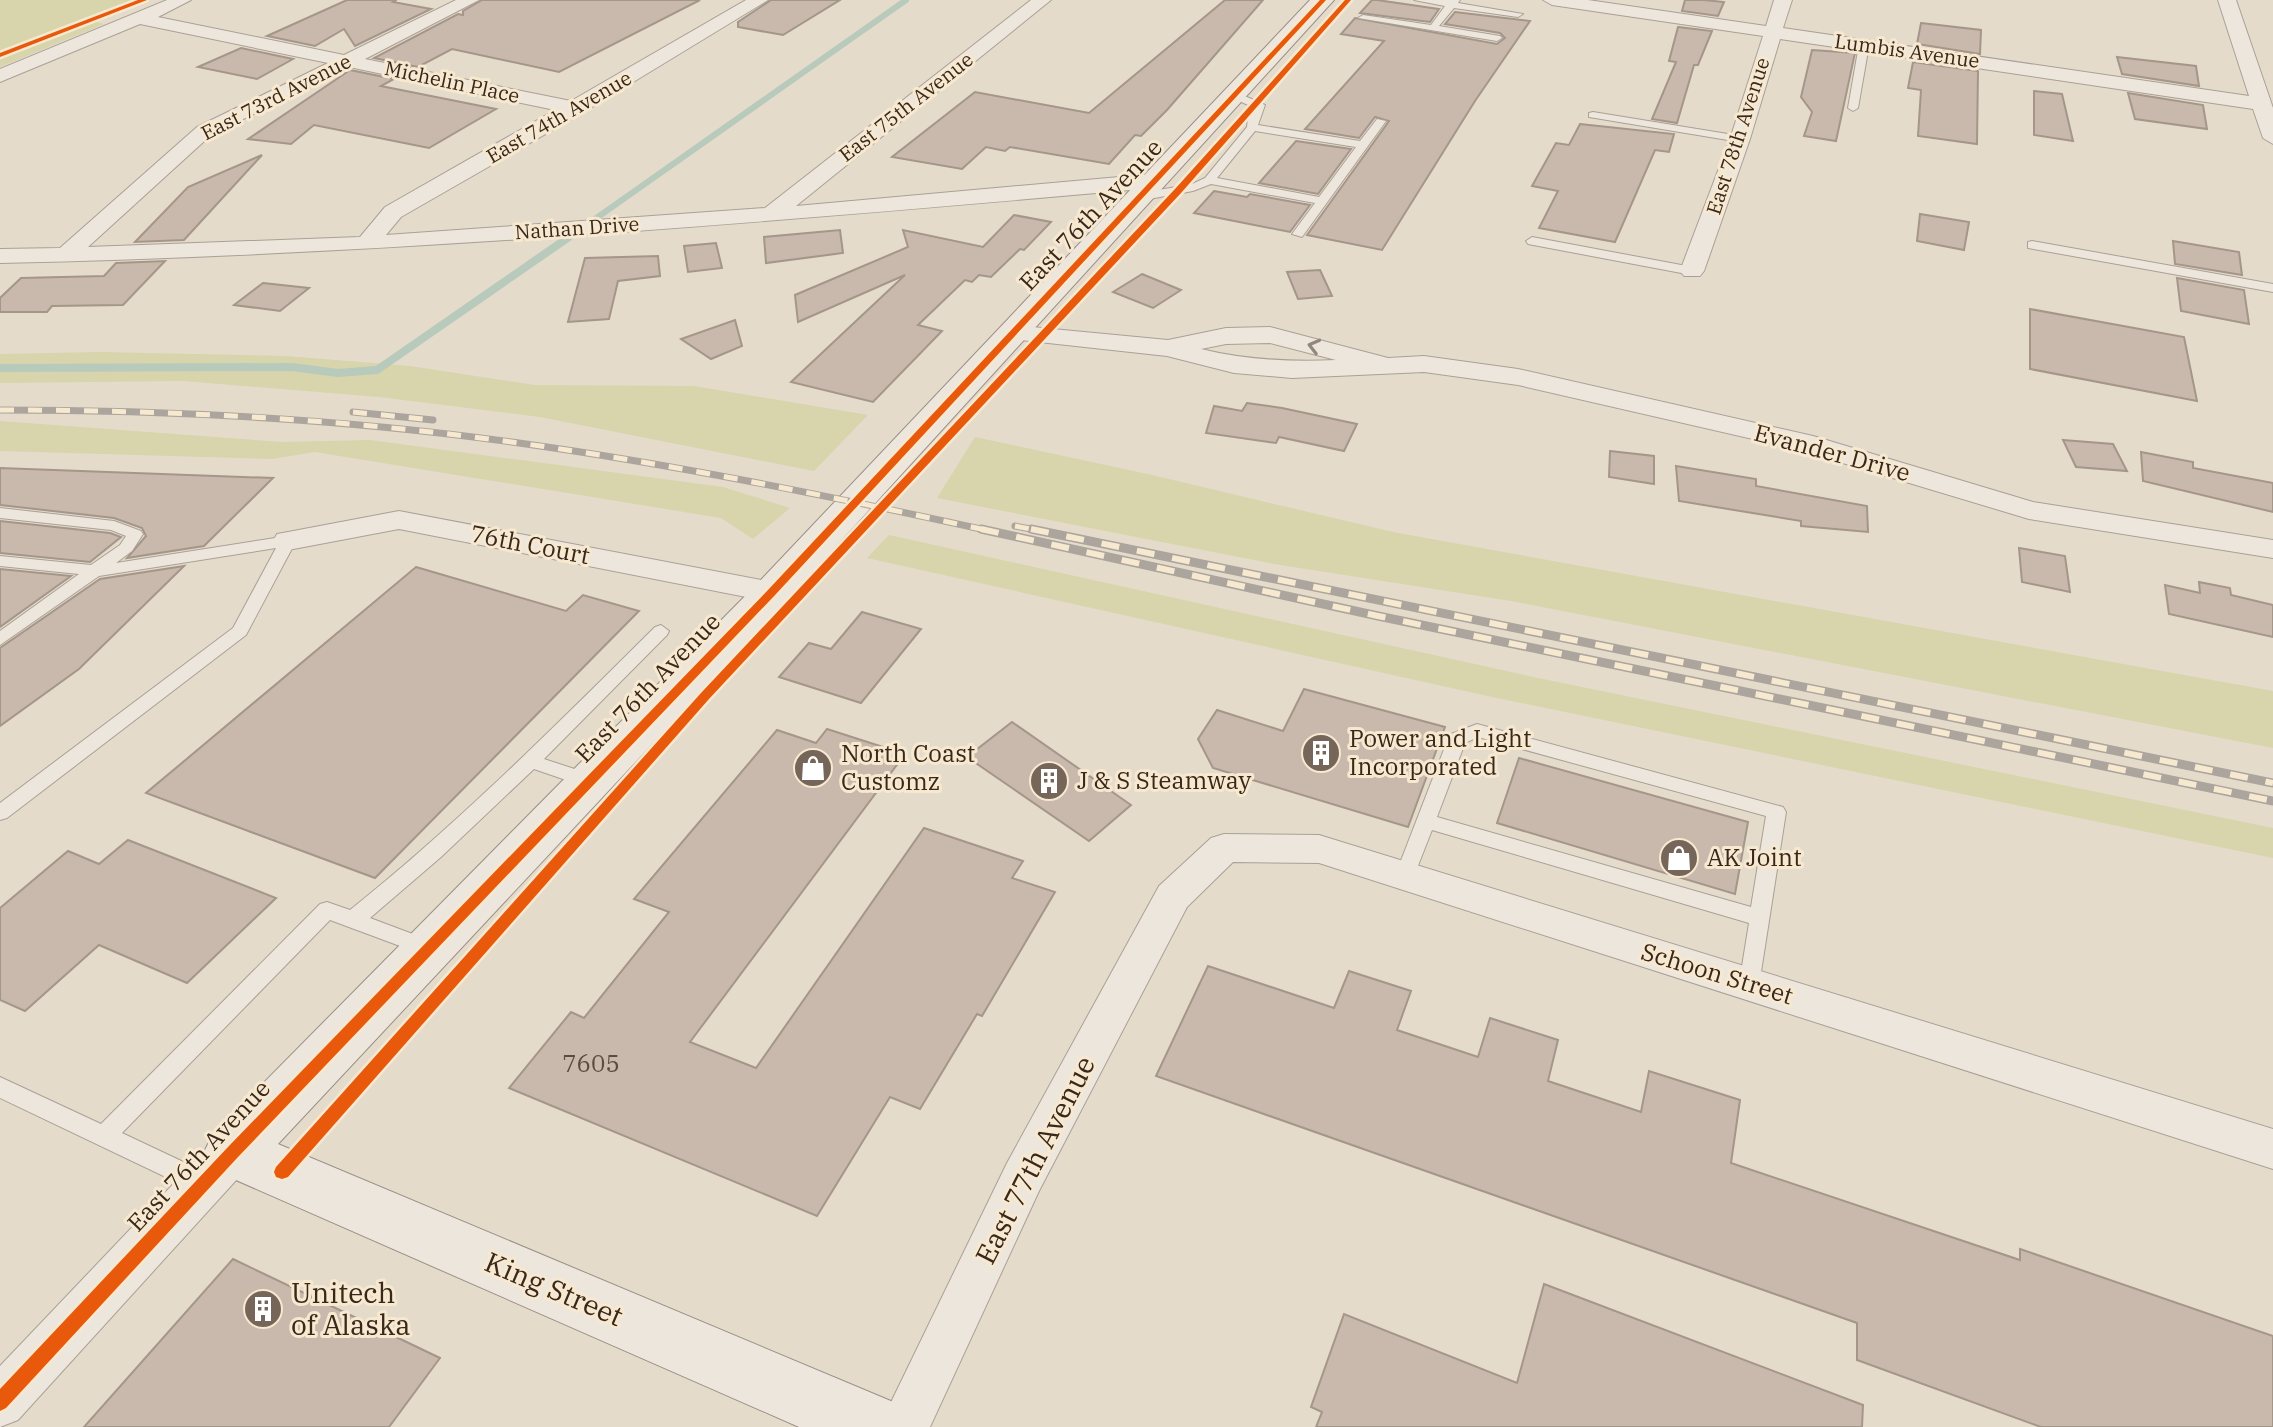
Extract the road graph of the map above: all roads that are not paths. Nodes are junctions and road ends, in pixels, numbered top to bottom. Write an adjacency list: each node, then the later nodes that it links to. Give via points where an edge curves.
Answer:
1 (182, 0): 12 (street)
2 (470, 0): 18 (street, East 73rd Avenue)
3 (759, 0): 22 (street, East 74th Avenue)
4 (1042, 0): 33 (street, East 75th Avenue)
5 (1323, 0): 20 (street, East 76th Avenue)
6 (1419, 0): 10 (lane)
7 (1552, 0): 15 (street, Lumbis Avenue)
8 (1783, 0): 15 (street, East 78th Avenue)
9 (2227, 0): 21 (street)
10 (1454, 2): 11 (lane); 14 (lane)
11 (1518, 14)
12 (138, 18): 18 (street, Michelin Place); 19 (street)
13 (1363, 18): 14 (lane)
14 (1433, 28): 16 (lane)
15 (1772, 32): 17 (street, Lumbis Avenue); 28 (street, East 78th Avenue)
16 (1497, 38)
17 (1864, 45): 21 (street, Lumbis Avenue); 23 (lane)
18 (347, 60): 22 (street, Michelin Place); 38 (street, East 73rd Avenue, via 204,131)
19 (0, 76)
20 (1234, 95): 26 (lane, via 1261,105); 31 (street, East 76th Avenue)
21 (2262, 104): 27 (street)
22 (577, 108): 36 (street, East 74th Avenue, via 393,212)
23 (1853, 108)
24 (1593, 115): 28 (lane)
25 (1381, 121): 29 (lane)
26 (1252, 127): 29 (lane); 30 (lane)
27 (2273, 138)
28 (1740, 139): 40 (street, East 78th Avenue)
29 (1363, 145): 32 (lane)
30 (1209, 180): 31 (lane, via 1193,188); 32 (lane)
31 (1146, 189): 33 (street, Nathan Drive); 42 (street, East 76th Avenue)
32 (1322, 201): 34 (lane)
33 (770, 215): 36 (street, Nathan Drive)
34 (1298, 234)
35 (1532, 241): 40 (lane)
36 (367, 243): 38 (street, Nathan Drive)
37 (2032, 245): 41 (lane)
38 (66, 255): 39 (street, Nathan Drive)
39 (0, 256)
40 (1692, 271)
41 (2273, 288)
42 (1011, 333): 45 (street, Evander Drive, via 1168,348 1226,336 1270,335 1389,366 1424,364 1518,377 1803,442 2029,510); 48 (street, East 76th Avenue)
43 (0, 513): 47 (lane, via 114,526 135,534 126,548)
44 (288, 541): 47 (lane); 48 (street, 76th Court, via 399,520); 53 (lane, via 240,631)
45 (2273, 549)
46 (0, 561): 47 (lane)
47 (95, 571): 50 (lane)
48 (772, 592): 52 (street, East 76th Avenue)
49 (661, 631): 51 (lane)
50 (3, 634)
51 (530, 761): 52 (lane); 58 (lane)
52 (589, 781): 59 (street, East 76th Avenue)
53 (0, 813)
54 (1426, 821): 55 (lane); 57 (lane); 57 (lane, via 1457,739 1477,730 1776,812)
55 (1405, 876): 56 (street, Schoon Street, via 1319,849 1224,848); 60 (street, Schoon Street)
56 (1173, 897): 67 (street, East 77th Avenue, via 1023,1177)
57 (1760, 918): 60 (lane)
58 (354, 919): 59 (lane); 62 (lane, via 327,910)
59 (428, 949): 64 (street, East 76th Avenue)
60 (1750, 985): 63 (street, Schoon Street)
61 (0, 1087): 62 (lane)
62 (104, 1136): 64 (lane)
63 (2273, 1149)
64 (218, 1168): 65 (street, East 76th Avenue); 66 (street, King Street)
65 (0, 1402)
66 (875, 1427)
67 (904, 1427)

